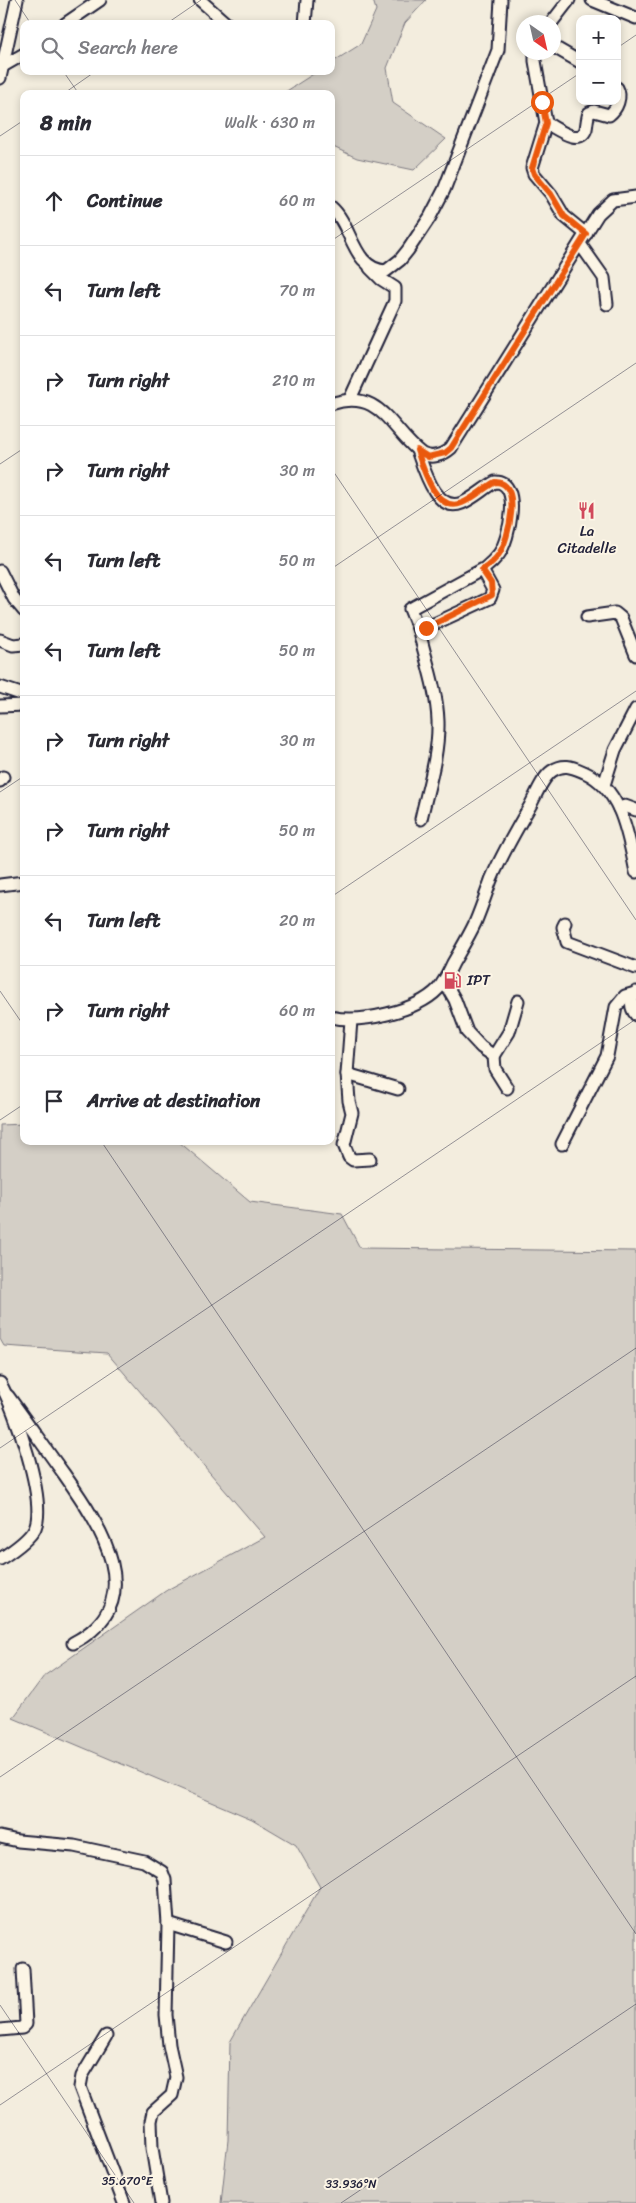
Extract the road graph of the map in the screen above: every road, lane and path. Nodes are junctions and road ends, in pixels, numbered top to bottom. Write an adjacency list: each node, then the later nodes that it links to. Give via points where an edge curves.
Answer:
1 (17, 0): 17 (street)
2 (100, 0): 10 (street)
3 (200, 0): 11 (street)
4 (306, 0): 12 (street)
5 (501, 0): 23 (street, via 498,50 444,190 430,217 400,260 386,271)
6 (569, 0): 8 (street)
7 (592, 0): 9 (street)
8 (557, 15)
9 (636, 18)
10 (71, 20)
11 (222, 20)
12 (305, 20)
13 (561, 51): 16 (street)
14 (20, 57): 17 (street)
15 (535, 60): 19 (street)
16 (577, 60)
17 (2, 72)
18 (616, 105): 19 (street, via 609,115 589,113 586,130 579,136 572,137)
19 (546, 123): 22 (street, via 532,168)
20 (636, 196): 22 (street, via 607,204)
21 (335, 211): 23 (street)
22 (583, 239): 24 (street, via 604,278); 27 (street, via 451,448 428,457)
23 (369, 267): 25 (street, via 395,288 395,301)
24 (607, 304)
25 (350, 399): 26 (street); 27 (street, via 370,403 382,412)
26 (335, 403)
27 (417, 450): 29 (street, via 438,497 448,505 462,503 495,482 501,482 508,488 511,515 505,542 494,560)
28 (0, 570): 30 (street)
29 (482, 570): 32 (street, via 413,606 410,609); 32 (street, via 493,590 490,598)
30 (20, 606)
31 (587, 617): 35 (street, via 614,613 621,618)
32 (419, 631): 44 (street, via 436,698 438,721 436,758)
33 (0, 640): 34 (street)
34 (20, 644)
35 (636, 655)
36 (0, 687): 37 (street)
37 (20, 694)
38 (20, 705): 39 (street)
39 (0, 706)
40 (636, 709): 41 (street, via 619,742)
41 (604, 785): 42 (street); 50 (street, via 568,766 550,772 497,867 475,922)
42 (619, 808): 43 (street, via 625,806); 45 (street)
43 (636, 810)
44 (421, 820)
45 (636, 872)
46 (20, 882): 47 (street)
47 (0, 885)
48 (565, 923): 49 (street, via 567,942)
49 (636, 968)
50 (444, 981): 55 (street, via 431,995 412,1006); 56 (street, via 468,1032)
51 (636, 993): 53 (street, via 631,1000); 60 (street, via 625,996 616,1007 607,1056)
52 (518, 1001): 56 (street, via 509,1032)
53 (636, 1015)
54 (335, 1018): 55 (street)
55 (351, 1020): 57 (street)
56 (494, 1056): 59 (street, via 496,1069)
57 (347, 1074): 58 (street); 61 (street, via 352,1113 344,1145 353,1160)
58 (398, 1088)
59 (507, 1088)
60 (562, 1144)
61 (370, 1159)
62 (0, 1383): 63 (street)
63 (8, 1396): 64 (street, via 32,1472 38,1505 34,1530); 65 (street, via 87,1507 111,1559 115,1586 112,1602 87,1636)
64 (0, 1559)
65 (73, 1643)
66 (0, 1837): 67 (street, via 74,1846 154,1866 162,1872 165,1880)
67 (168, 1924): 68 (street); 73 (street, via 166,2015 176,2076 172,2095 153,2112 151,2121)
68 (226, 1942)
69 (24, 1968): 70 (street, via 26,2024 22,2028)
70 (0, 2030)
71 (106, 2036): 72 (street, via 82,2076 80,2087)
72 (124, 2203)
73 (161, 2203)

